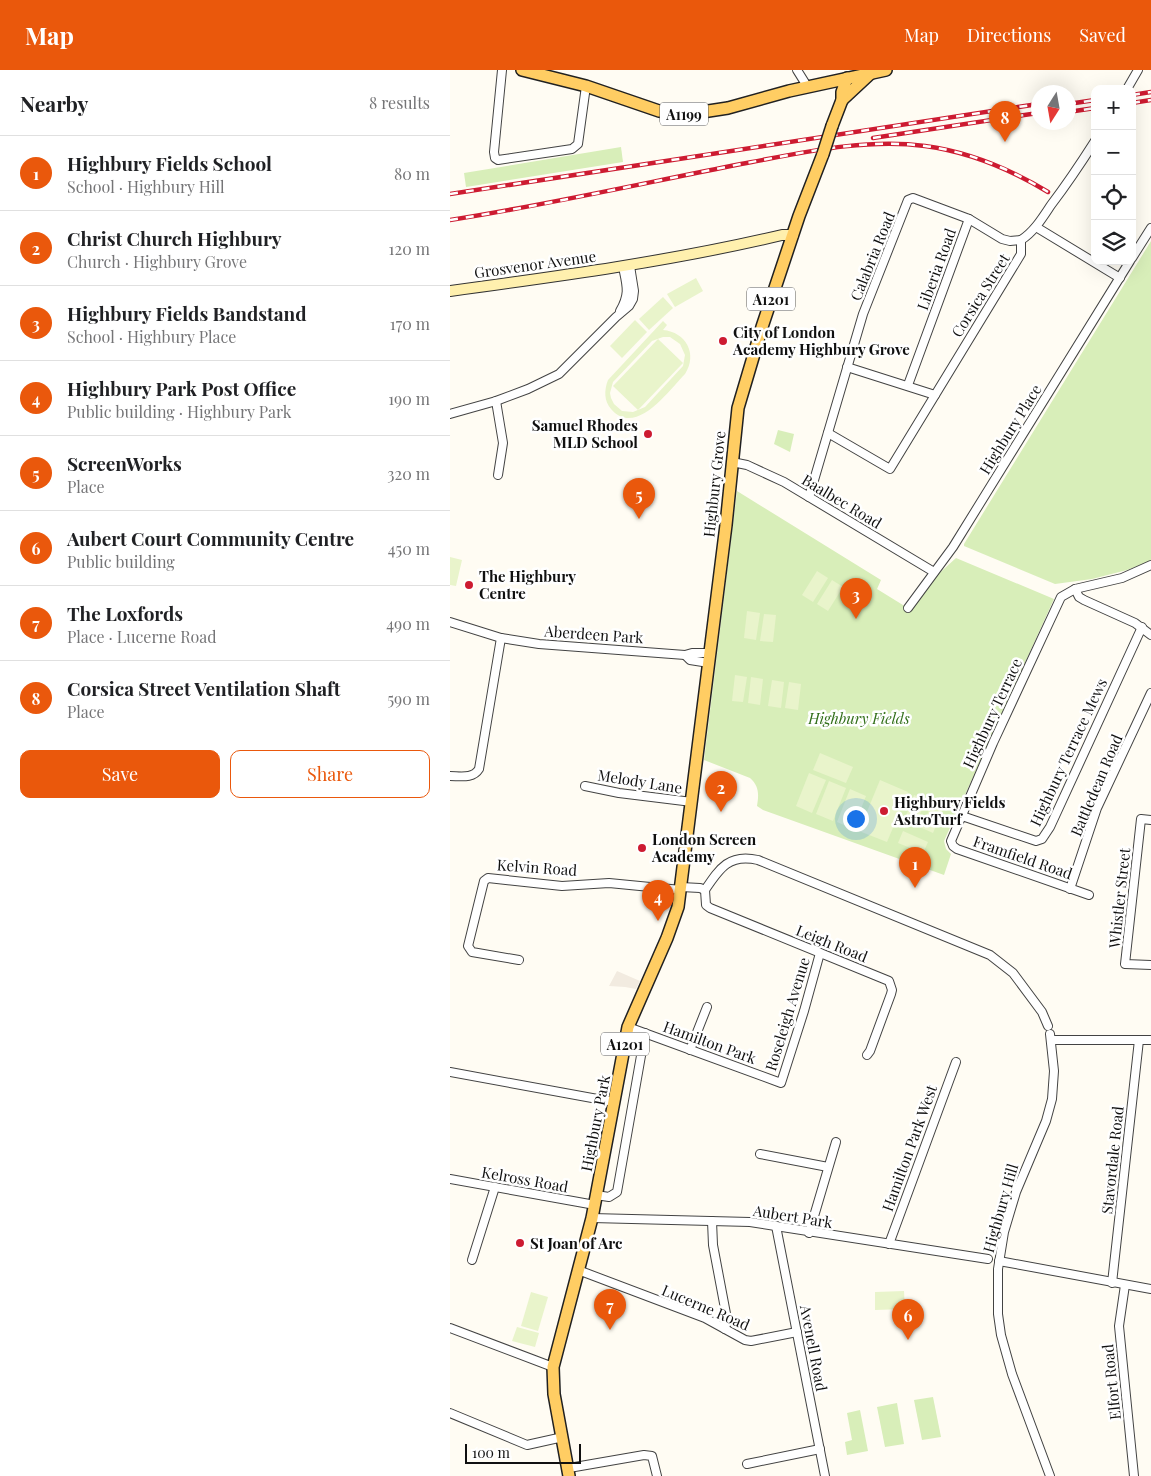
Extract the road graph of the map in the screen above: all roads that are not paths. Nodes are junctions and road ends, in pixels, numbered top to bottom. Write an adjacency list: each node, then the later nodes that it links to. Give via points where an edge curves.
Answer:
1 (502, 70): 9 (street, via 494,152 495,158 501,160 576,147)
2 (522, 70): 9 (main road, A1199)
3 (796, 70): 10 (street)
4 (886, 70): 5 (main road, A1199)
5 (871, 73): 7 (main road, A1199); 11 (main road, Highbury Grove / A1201)
6 (1136, 73): 8 (street)
7 (847, 78): 10 (main road, A1199); 11 (main road, Highbury Grove / A1201)
8 (1129, 85)
9 (586, 86): 10 (main road, A1199, via 659,111 690,114 728,108)
10 (807, 86)
11 (842, 100): 16 (main road, Highbury Grove / A1201, bridge)
12 (1091, 147): 14 (street, Corsica Street)
13 (969, 219): 17 (street, Calabria Road, via 1002,239); 23 (street, Calabria Road, via 913,198 908,200 863,314); 24 (street, Liberia Road)
14 (1036, 227): 17 (street, Corsica Street); 21 (street)
15 (1151, 228): 18 (street, Highbury Place)
16 (791, 240): 20 (street, Grosvenor Avenue, via 782,235); 29 (main road, Highbury Grove / A1201, via 738,408)
17 (1021, 240): 25 (street, Corsica Street, via 1021,254)
18 (1136, 252)
19 (1128, 265): 21 (street, Highbury Place)
20 (627, 266): 22 (street, Grosvenor Avenue); 26 (street, via 633,282 633,299 629,306 559,374)
21 (1120, 278): 33 (street, Highbury Place, via 960,537)
22 (450, 291)
23 (847, 367): 24 (street); 28 (street, Calabria Road)
24 (908, 385): 25 (street)
25 (935, 395): 28 (street, Corsica Street, via 890,469)
26 (496, 401): 27 (street); 30 (street, via 503,443)
27 (450, 414)
28 (828, 433): 31 (street, Calabria Road)
29 (732, 462): 31 (street, Baalbec Road, via 759,470); 40 (main road, Highbury Grove / A1201)
30 (498, 476)
31 (809, 496): 33 (street, Baalbec Road)
32 (1151, 565): 34 (street, via 1122,578)
33 (934, 572): 35 (street, Highbury Place)
34 (1075, 589): 37 (street, via 1079,597); 45 (street, Highbury Terrace, via 1061,596)
35 (908, 608)
36 (450, 622): 39 (street, Aberdeen Park)
37 (1142, 627): 38 (street); 45 (street, Highbury Terrace Mews, via 1042,839 1036,841)
38 (1151, 635)
39 (502, 638): 40 (street, Aberdeen Park, via 539,644 685,655 690,660); 42 (street, via 479,769 471,776)
40 (709, 658): 44 (main road, Highbury Grove / A1201)
41 (1151, 693): 49 (street, Battledean Road, via 1097,808)
42 (450, 776)
43 (585, 786): 44 (street, Melody Lane)
44 (692, 802): 48 (main road, Highbury Grove / A1201)
45 (962, 816): 47 (street, Highbury Terrace)
46 (1151, 820): 54 (street, Whistler Street, via 1141,819 1125,964)
47 (951, 842): 49 (street, Framfield Road, via 957,849)
48 (681, 888): 50 (street); 53 (street, Kelvin Road, via 609,883 562,886 488,878 484,881 468,946 472,952); 56 (main road, Highbury Park / A1201, via 669,933)
49 (1070, 889): 51 (street, Framfield Road)
50 (705, 890): 52 (street, Leigh Road, via 706,905 710,908); 58 (street, Highbury Hill, via 726,863 742,858 758,860 990,955 1013,973 1042,1012)
51 (1089, 895)
52 (820, 953): 62 (street, Leigh Road, via 885,979 891,985 891,994); 65 (street, Roseleigh Avenue)
53 (519, 960)
54 (1151, 965)
55 (707, 1006): 61 (street)
56 (628, 1027): 57 (street, Hamilton Park); 66 (main road, Highbury Park / A1201)
57 (645, 1033): 61 (street, Hamilton Park); 72 (street, Highbury Park, via 617,1192)
58 (1050, 1033): 59 (street); 80 (street, Highbury Hill, via 1054,1078 1052,1099 1016,1192)
59 (1139, 1040): 60 (street); 82 (street, Stavordale Road)
60 (1151, 1040)
61 (690, 1050): 65 (street, Hamilton Park)
62 (867, 1055)
63 (956, 1062): 77 (street, Hamilton Park West)
64 (450, 1072): 66 (street)
65 (781, 1083)
66 (614, 1102): 72 (main road, Highbury Park / A1201)
67 (836, 1142): 69 (street)
68 (760, 1154): 69 (street)
69 (828, 1167): 76 (street)
70 (450, 1179): 71 (street, Kelross Road)
71 (495, 1187): 72 (street, Kelross Road); 79 (street)
72 (596, 1200): 73 (main road, Highbury Park / A1201)
73 (592, 1218): 74 (street, Aubert Park); 81 (main road, Highbury Park / A1201)
74 (712, 1221): 75 (street, Aubert Park); 86 (street, via 713,1245 728,1318)
75 (776, 1226): 76 (street, Aubert Park); 87 (street, Avenell Road)
76 (809, 1233): 77 (street, Aubert Park)
77 (889, 1244): 78 (street, Aubert Park)
78 (988, 1259)
79 (472, 1260)
80 (999, 1261): 82 (street); 96 (street, Highbury Hill, via 1001,1335)
81 (578, 1270): 86 (street, Lucerne Road, via 705,1318); 88 (main road, Highbury Park / A1201)
82 (1112, 1283): 83 (street)
83 (1126, 1285): 84 (street); 97 (street, Elfort Road, via 1119,1326)
84 (1151, 1289)
85 (450, 1328): 88 (street)
86 (725, 1329): 87 (street, Lucerne Road, via 751,1341)
87 (797, 1332): 91 (street, Avenell Road)
88 (553, 1367): 90 (main road, Highbury Park / A1201, via 552,1387)
89 (450, 1413): 90 (street, via 527,1445)
90 (563, 1437): 93 (main road, Highbury Park / A1201)
91 (820, 1449): 92 (street); 95 (street, Avenell Road)
92 (747, 1464)
93 (569, 1472): 94 (street, via 653,1454)
94 (658, 1476)
95 (825, 1476)
96 (1050, 1476)
97 (1134, 1476)

